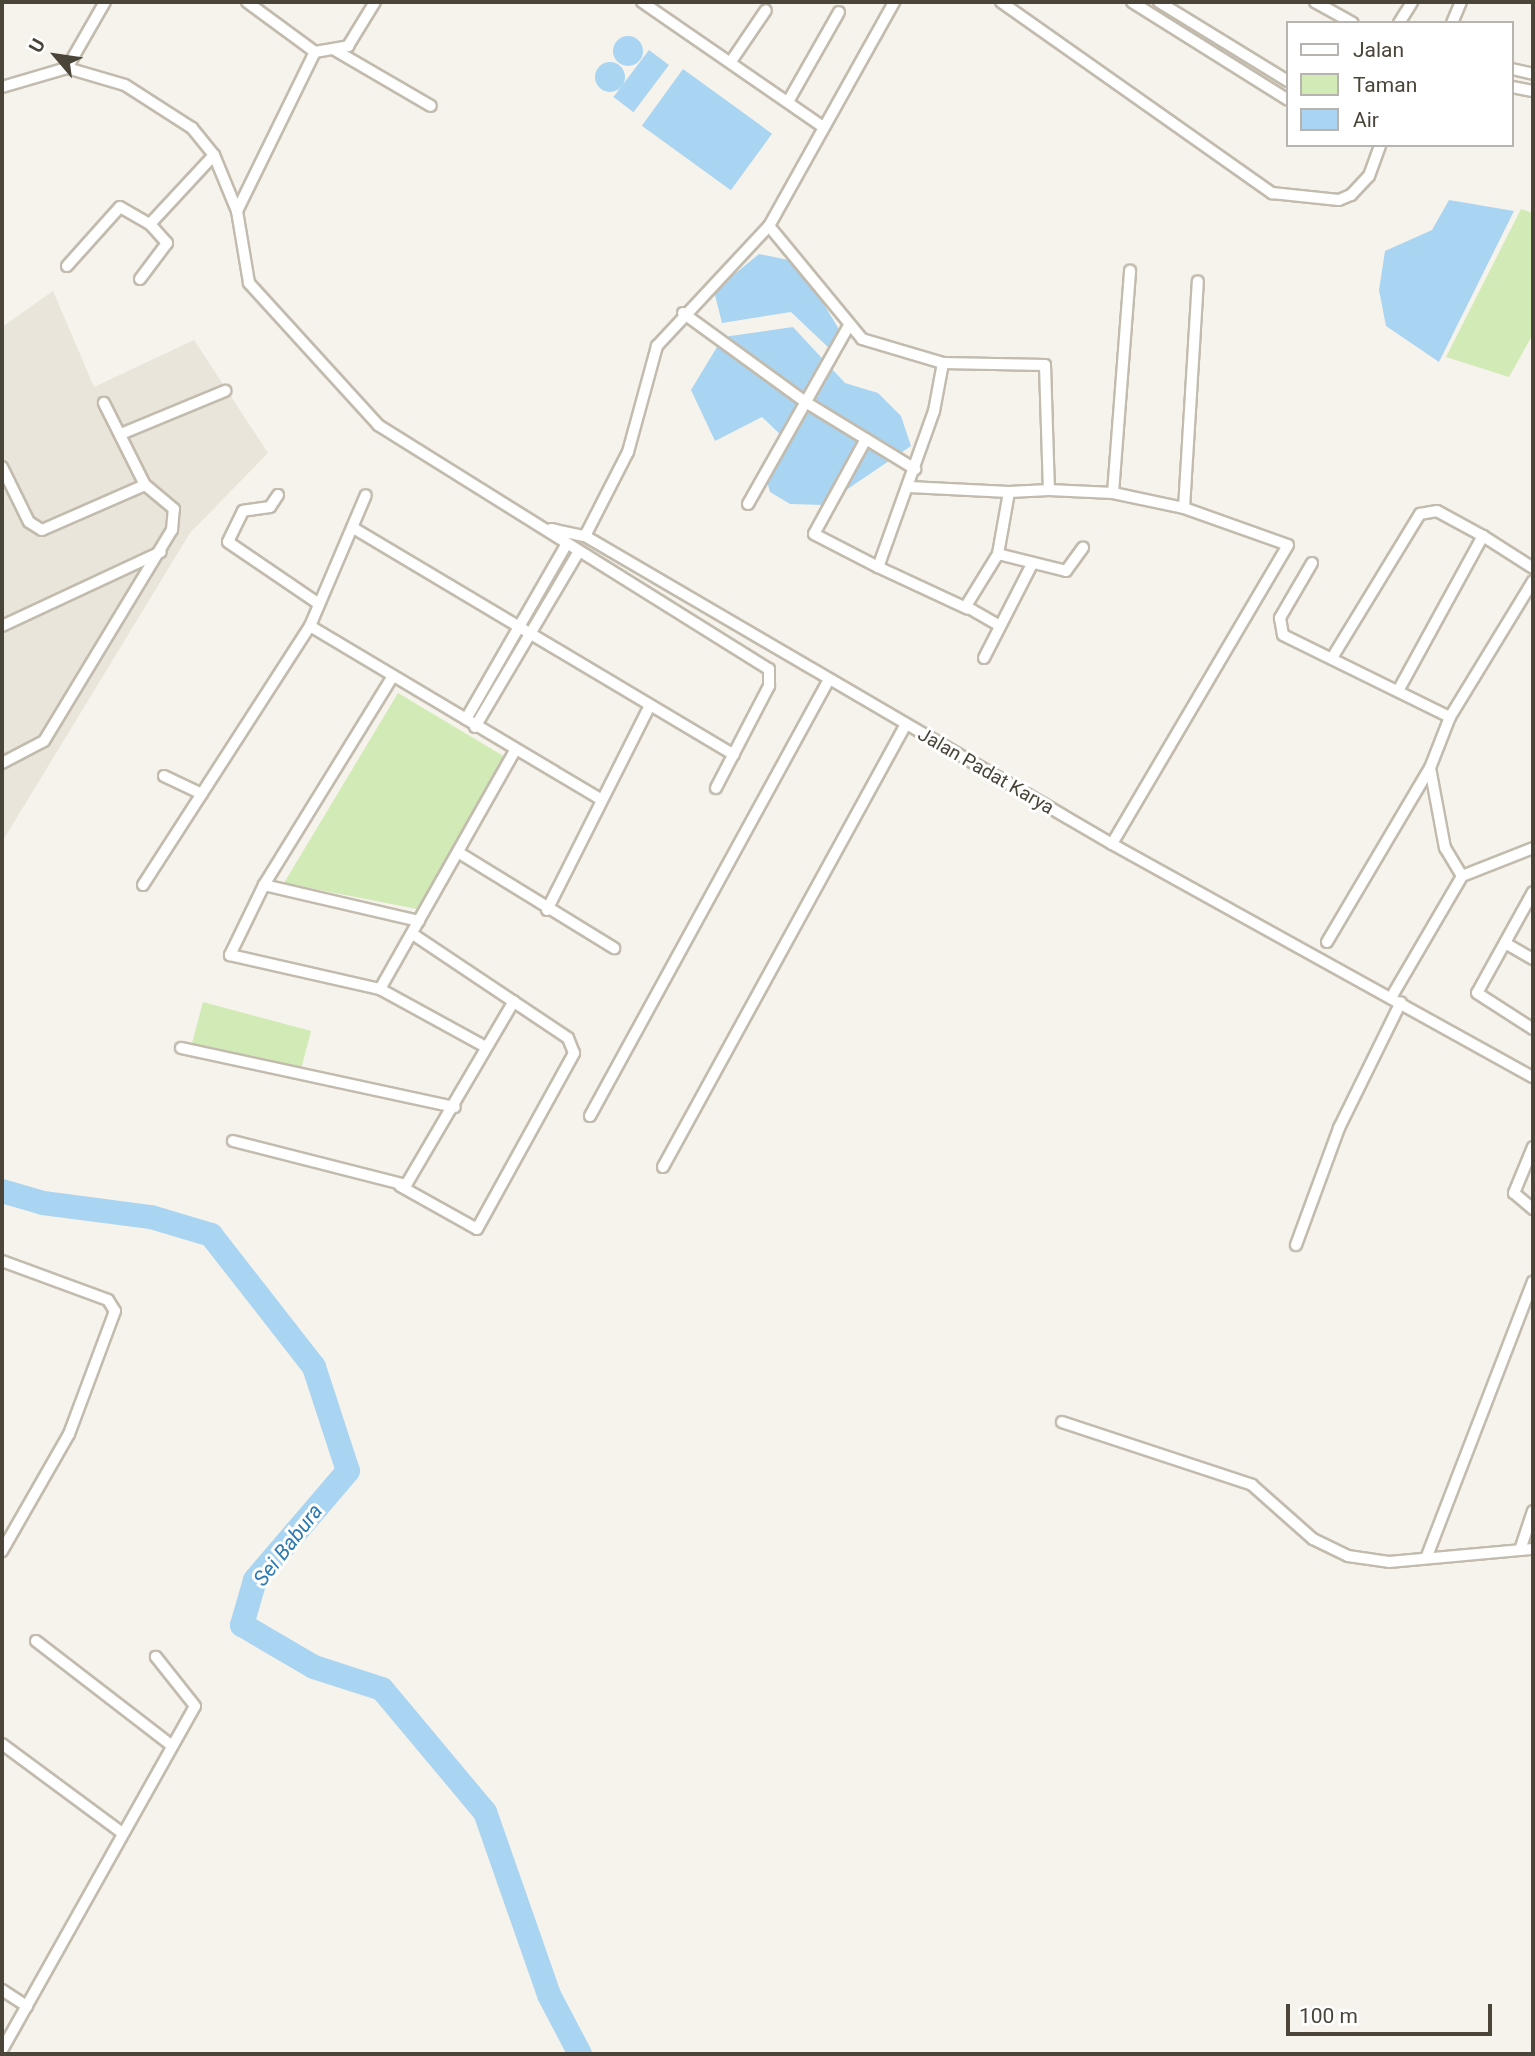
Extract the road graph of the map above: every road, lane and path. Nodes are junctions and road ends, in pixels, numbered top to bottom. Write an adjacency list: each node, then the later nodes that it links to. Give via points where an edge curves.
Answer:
1 (105, 2): 20 (street)
2 (247, 2): 18 (street)
3 (375, 2): 17 (street, via 352,42)
4 (642, 2): 19 (street)
5 (894, 2): 30 (street)
6 (1001, 2): 31 (street, via 1272,193 1339,200 1351,195 1369,176)
7 (1132, 2): 27 (street)
8 (1159, 2): 23 (street)
9 (1315, 2): 14 (street)
10 (1412, 2): 15 (street)
11 (1461, 2): 16 (street)
12 (766, 10): 19 (street)
13 (839, 12): 28 (street)
14 (1349, 21)
15 (1400, 21)
16 (1453, 21)
17 (333, 49): 18 (street); 29 (street)
18 (315, 52): 33 (street)
19 (732, 60): 28 (street)
20 (67, 68): 24 (street); 32 (street, via 125,85 159,104 192,128)
21 (1514, 69): 22 (street)
22 (1533, 74)
23 (1286, 80)
24 (2, 86)
25 (1514, 87): 26 (street)
26 (1533, 91)
27 (1286, 99)
28 (789, 100): 30 (street)
29 (432, 106)
30 (822, 126): 35 (street)
31 (1379, 147)
32 (214, 155): 33 (street); 34 (street)
33 (237, 211): 61 (street, via 249,283 378,425)
34 (150, 224): 36 (street, via 120,207); 38 (street, via 167,243)
35 (769, 226): 40 (street); 41 (street)
36 (67, 266)
37 (1130, 271): 55 (street)
38 (140, 279)
39 (1198, 281): 59 (street)
40 (683, 313): 45 (street); 62 (street, via 648,362 628,452)
41 (848, 327): 42 (street, via 862,339); 45 (street)
42 (943, 363): 49 (street); 53 (street, via 1045,366)
43 (225, 391): 46 (street)
44 (104, 403): 46 (street)
45 (807, 403): 47 (street); 58 (street)
46 (121, 434): 50 (street)
47 (866, 439): 49 (street); 71 (street, via 814,534)
48 (2, 467): 52 (street)
49 (915, 469): 51 (street)
50 (145, 485): 52 (street, via 42,530 32,526); 67 (street, via 175,513)
51 (909, 487): 54 (street); 71 (street)
52 (6, 489)
53 (1049, 490): 54 (street); 55 (street)
54 (1009, 492): 68 (street)
55 (1113, 493): 59 (street)
56 (278, 495): 74 (street, via 270,507 243,511 228,542)
57 (366, 495): 60 (street)
58 (748, 505)
59 (1184, 509): 99 (street, via 1288,545)
60 (355, 529): 74 (street); 77 (street)
61 (551, 529): 62 (street, Jalan Padat Karya); 64 (street)
62 (585, 536): 84 (street, Jalan Padat Karya)
63 (1483, 536): 72 (street); 81 (street, via 1437,511 1420,514); 85 (street)
64 (566, 545): 66 (street); 77 (street)
65 (1083, 548): 70 (street, via 1066,571)
66 (579, 551): 80 (street); 92 (street, via 769,669 769,686)
67 (161, 552): 76 (street); 93 (street, via 44,741)
68 (998, 554): 70 (street); 75 (street)
69 (1312, 563): 81 (street, via 1279,627)
70 (1032, 564): 79 (street)
71 (878, 567): 75 (street)
72 (1533, 568)
73 (1533, 581): 87 (street)
74 (319, 604): 78 (street)
75 (968, 609): 79 (street)
76 (2, 625)
77 (519, 625): 80 (street); 88 (street)
78 (310, 626): 83 (street); 97 (street)
79 (1000, 626): 82 (street)
80 (531, 632): 86 (street); 90 (street)
81 (1332, 657): 85 (street)
82 (984, 658)
83 (393, 676): 88 (street); 104 (street)
84 (829, 679): 89 (street, Jalan Padat Karya); 121 (street)
85 (1398, 691): 87 (street)
86 (650, 705): 92 (street); 98 (street)
87 (1450, 717): 94 (street)
88 (466, 719): 90 (street)
89 (906, 724): 99 (street, Jalan Padat Karya); 124 (street)
90 (475, 727): 91 (street)
91 (515, 750): 98 (street); 101 (street)
92 (734, 755): 96 (street)
93 (2, 763)
94 (1430, 768): 102 (street, via 1445,848); 109 (street)
95 (164, 776): 97 (street)
96 (716, 788)
97 (202, 794): 103 (street)
98 (600, 799): 106 (street)
99 (1112, 844): 114 (street, Jalan Padat Karya)
100 (1533, 848): 102 (street)
101 (461, 854): 106 (street); 107 (street)
102 (1462, 876): 114 (street)
103 (143, 885)
104 (264, 885): 107 (street); 113 (street, via 231,943 232,957)
105 (1533, 892): 110 (street)
106 (547, 910): 111 (street)
107 (419, 920): 108 (street)
108 (414, 935): 113 (street); 115 (street)
109 (1327, 942)
110 (1505, 943): 112 (street); 116 (street, via 1478,997)
111 (614, 948)
112 (1533, 959)
113 (380, 989): 117 (street)
114 (1397, 999): 119 (street, Jalan Padat Karya); 127 (street, via 1339,1128)
115 (514, 1001): 117 (street); 125 (street, via 568,1038 574,1053 477,1229)
116 (1533, 1030)
117 (484, 1046): 120 (street)
118 (181, 1048): 120 (street)
119 (1533, 1077)
120 (455, 1107): 125 (street)
121 (590, 1116)
122 (233, 1142): 125 (street)
123 (1533, 1147): 126 (street, via 1514,1192)
124 (663, 1167)
125 (400, 1186)
126 (1533, 1209)
127 (1296, 1245)
128 (2, 1261): 134 (street, via 108,1300 116,1311 69,1434)
129 (1533, 1282): 135 (street)
130 (1062, 1422): 135 (street, via 1252,1485 1333,1550 1389,1563)
131 (1533, 1511): 133 (street)
132 (1533, 1549): 133 (street)
133 (1520, 1550): 135 (street, via 1485,1557)
134 (2, 1552)
135 (1427, 1556)
136 (36, 1641): 139 (street)
137 (156, 1657): 139 (street, via 196,1702)
138 (2, 1744): 140 (street)
139 (171, 1745): 140 (street)
140 (121, 1832): 142 (street)
141 (2, 1990): 142 (street)
142 (27, 2006): 143 (street)
143 (2, 2050)

